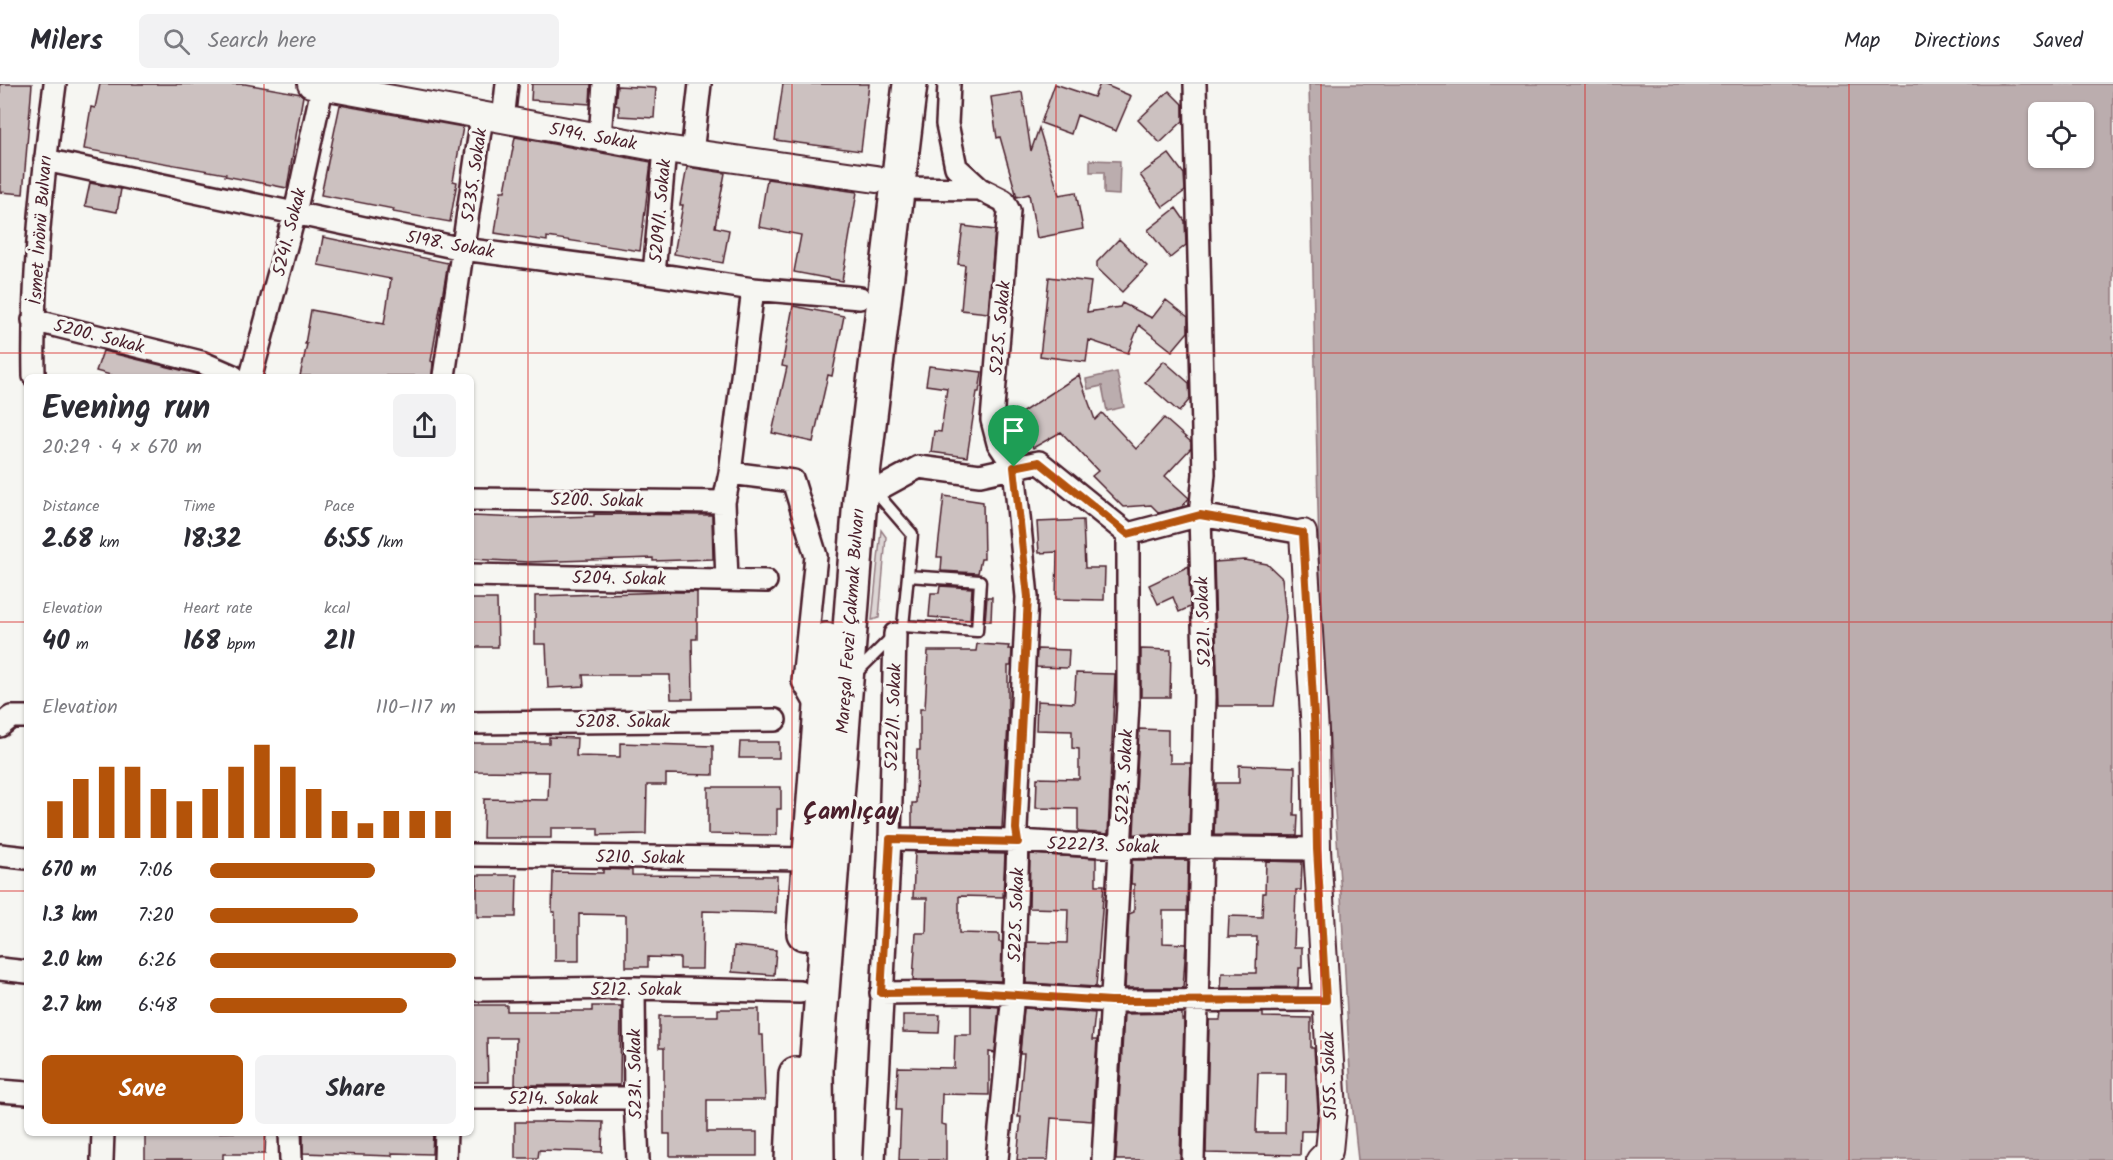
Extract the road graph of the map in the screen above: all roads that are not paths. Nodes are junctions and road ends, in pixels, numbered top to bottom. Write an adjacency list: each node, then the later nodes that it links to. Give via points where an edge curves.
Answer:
1 (55, 84): 14 (street, İsmet İnönü Bulvarı)
2 (507, 84): 10 (street, 5235. Sokak)
3 (604, 84): 11 (street)
4 (700, 84): 13 (street)
5 (888, 84): 15 (highway, Mareşal Fevzi Çakmak Bulvarı)
6 (910, 84): 15 (highway, Mareşal Fevzi Çakmak Bulvarı)
7 (950, 84): 16 (street, 5225. Sokak, via 947,124 956,167)
8 (1195, 84): 32 (street, 5221. Sokak, via 1204,474)
9 (319, 85): 10 (street, 5194. Sokak); 17 (street, 5241. Sokak)
10 (493, 118): 11 (street, 5194. Sokak); 18 (street, 5235. Sokak)
11 (600, 137): 12 (street, 5194. Sokak)
12 (665, 149): 13 (street, 5194. Sokak); 19 (street, 5209/1. Sokak)
13 (692, 153): 15 (street, 5194. Sokak)
14 (45, 160): 17 (street, 5198. Sokak); 22 (street, İsmet İnönü Bulvarı)
15 (886, 184): 16 (street); 21 (highway, Mareşal Fevzi Çakmak Bulvarı); 29 (highway, Mareşal Fevzi Çakmak Bulvarı)
16 (980, 189): 27 (street, 5225. Sokak, via 1004,201 1009,211 992,420 998,443)
17 (295, 213): 18 (street, 5198. Sokak); 25 (street, 5241. Sokak)
18 (463, 249): 19 (street, 5198. Sokak); 26 (street, 5235. Sokak)
19 (654, 273): 20 (street, 5198. Sokak)
20 (753, 289): 21 (street, 5198. Sokak); 28 (street)
21 (860, 298): 39 (highway, Mareşal Fevzi Çakmak Bulvarı)
22 (33, 320): 23 (street, İsmet İnönü Bulvarı); 24 (street, 5200. Sokak, via 201,362)
23 (34, 374)
24 (228, 374)
25 (252, 374)
26 (444, 374)
27 (1014, 467): 29 (street, via 980,475 919,467); 34 (street, via 1039,462); 47 (street, 5225. Sokak, via 1028,597)
28 (730, 473): 31 (street); 39 (street, via 793,481 816,556)
29 (868, 484): 36 (lane, via 912,534); 41 (highway, Mareşal Fevzi Çakmak Bulvarı)
30 (474, 498): 31 (street, 5200. Sokak)
31 (724, 502): 37 (street)
32 (1200, 515): 33 (street); 34 (street); 49 (street, 5221. Sokak, via 1206,697)
33 (1303, 533): 50 (street, 5155. Sokak, via 1315,732)
34 (1128, 534): 48 (street, 5223. Sokak, via 1128,704)
35 (474, 575): 37 (street, 5204. Sokak)
36 (908, 576): 40 (lane); 40 (lane, via 980,580 977,631)
37 (727, 580): 38 (street, 5204. Sokak)
38 (766, 581)
39 (821, 596): 54 (highway, Mareşal Fevzi Çakmak Bulvarı, via 820,711)
40 (899, 630): 41 (lane); 46 (street, 5222/1. Sokak)
41 (846, 683): 78 (highway, Mareşal Fevzi Çakmak Bulvarı, via 816,1070)
42 (24, 717): 45 (street, via 10,717)
43 (775, 720): 44 (street, 5208. Sokak)
44 (474, 723)
45 (0, 726)
46 (890, 839): 47 (street, 5222/3. Sokak); 60 (street, 5222/1. Sokak)
47 (1018, 842): 48 (street, 5222/3. Sokak); 61 (street, 5225. Sokak)
48 (1120, 847): 49 (street, 5222/3. Sokak); 63 (street, 5223. Sokak)
49 (1202, 848): 50 (street, 5222/3. Sokak); 64 (street, 5221. Sokak)
50 (1317, 849): 62 (street, 5155. Sokak)
51 (0, 855): 53 (street)
52 (474, 855): 54 (street, 5210. Sokak)
53 (24, 858)
54 (809, 859): 59 (highway, Mareşal Fevzi Çakmak Bulvarı)
55 (0, 969): 56 (street)
56 (24, 972)
57 (634, 988): 58 (street, 5212. Sokak); 59 (street, 5212. Sokak); 68 (street, 5231. Sokak)
58 (474, 990)
59 (800, 992): 77 (highway, Mareşal Fevzi Çakmak Bulvarı)
60 (881, 993): 61 (street); 79 (street, 5222/1. Sokak)
61 (1013, 994): 63 (street); 80 (street, 5225. Sokak)
62 (1326, 1000): 64 (street); 72 (street, 5155. Sokak, via 1333,1110)
63 (1111, 1001): 64 (street); 81 (street, 5223. Sokak)
64 (1197, 1001): 82 (street, 5221. Sokak)
65 (0, 1090): 66 (street)
66 (24, 1093)
67 (474, 1098): 68 (street, 5214. Sokak)
68 (635, 1098): 76 (street, 5231. Sokak)
69 (102, 1136): 73 (street)
70 (290, 1136): 74 (street)
71 (446, 1136): 75 (street)
72 (1324, 1156)
73 (102, 1160)
74 (291, 1160)
75 (446, 1160)
76 (638, 1160)
77 (792, 1160)
78 (817, 1160)
79 (874, 1160)
80 (997, 1160)
81 (1103, 1160)
82 (1193, 1160)

